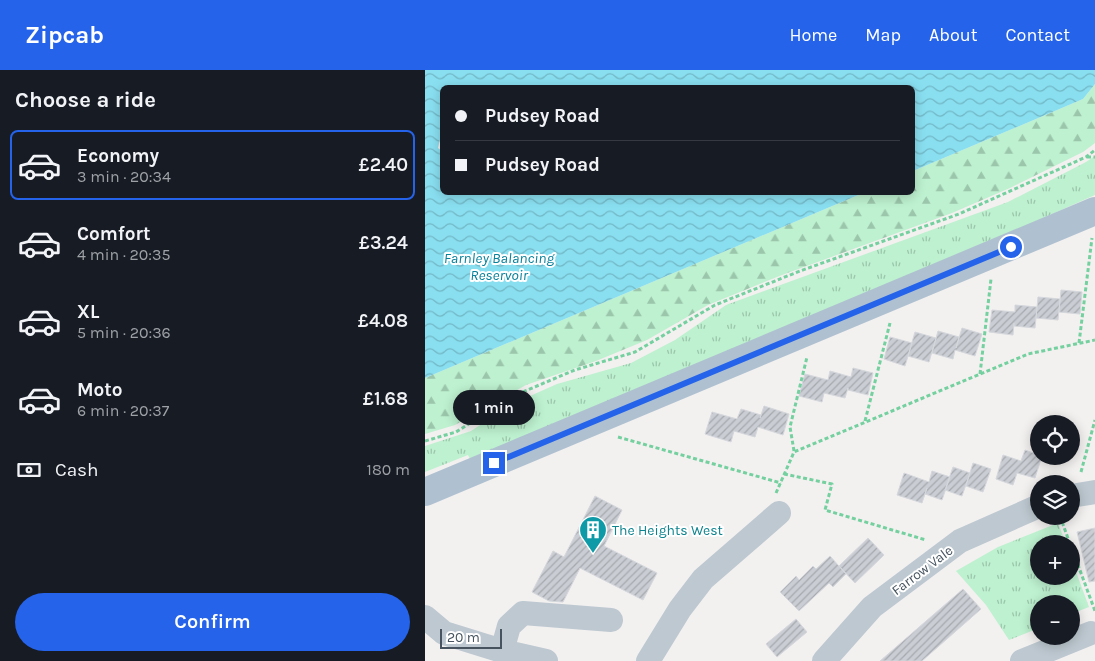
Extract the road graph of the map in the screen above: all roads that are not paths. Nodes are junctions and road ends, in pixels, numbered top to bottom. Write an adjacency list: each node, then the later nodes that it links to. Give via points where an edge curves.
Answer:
1 (1094, 221): 2 (main road, via 994,254)
2 (425, 492)
3 (1030, 510): 11 (street, Farrow Vale, via 960,541 872,607)
4 (779, 513): 10 (street, via 703,579 679,609)
5 (425, 617): 8 (street, via 443,633)
6 (611, 620): 8 (street, via 523,613 509,626)
7 (1093, 622): 12 (street)
8 (502, 651): 9 (street)
9 (546, 661)
10 (648, 661)
11 (825, 661)
12 (1022, 661)

